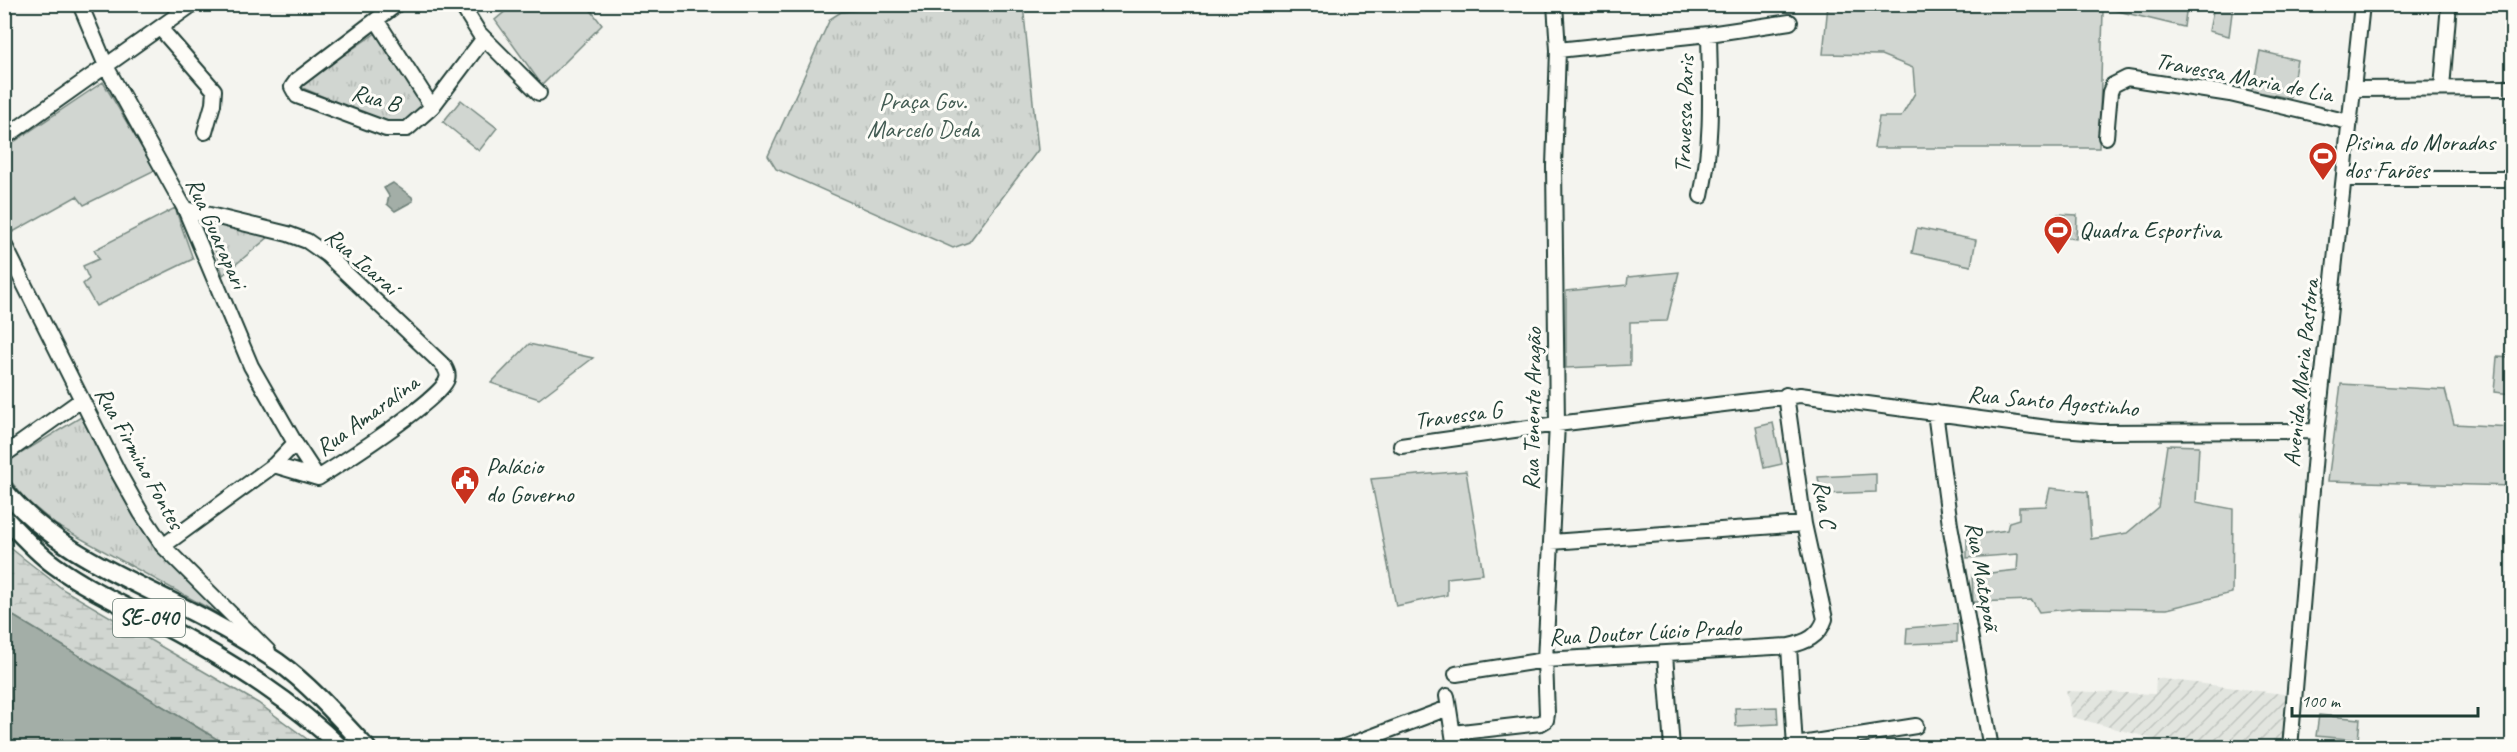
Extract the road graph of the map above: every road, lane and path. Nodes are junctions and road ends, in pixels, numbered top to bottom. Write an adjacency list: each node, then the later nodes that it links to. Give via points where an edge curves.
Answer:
1 (80, 4): 14 (street, Rua Guarapari)
2 (193, 4): 10 (street)
3 (398, 4): 8 (street)
4 (460, 4): 12 (street)
5 (1555, 4): 13 (street, Rua Tenente Aragão)
6 (2449, 4): 15 (street)
7 (2360, 5): 17 (street, Avenida Maria Pastora)
8 (377, 21): 19 (street); 19 (street, Rua B, via 297,80 292,87 297,96 386,129 407,129)
9 (1790, 22): 11 (street)
10 (160, 28): 14 (street); 21 (street, via 214,90)
11 (1709, 34): 13 (street); 26 (street, Travessa Paris, via 1711,121)
12 (484, 38): 18 (street); 19 (street, Rua B)
13 (1558, 50): 33 (street, Rua Tenente Aragão, via 1554,166)
14 (107, 68): 23 (street); 27 (street, Rua Guarapari)
15 (2442, 88): 16 (street); 17 (street)
16 (2512, 88)
17 (2353, 89): 20 (street, Avenida Maria Pastora)
18 (539, 93)
19 (432, 107)
20 (2349, 122): 22 (street, Travessa Maria de Lia, via 2230,94 2127,78 2113,85 2110,92); 24 (street, Avenida Maria Pastora)
21 (205, 132)
22 (2106, 137)
23 (4, 138)
24 (2345, 179): 25 (street); 34 (street, Avenida Maria Pastora)
25 (2512, 179)
26 (1701, 196)
27 (185, 208): 29 (street, Rua Icaraí, via 308,242 327,255 444,366); 35 (street, Rua Guarapari, via 251,366)
28 (4, 244): 31 (street, Rua Firmino Fontes)
29 (447, 379): 39 (street, Rua Amaralina, via 435,394 375,442)
30 (1786, 395): 32 (street, Rua Santo Agostinho); 33 (street, Rua Santo Agostinho); 42 (street, Rua C)
31 (81, 400): 37 (street); 44 (street, Rua Firmino Fontes)
32 (1935, 412): 34 (street, Rua Santo Agostinho, via 2100,432); 59 (street, Rua Matapoã, via 1950,525)
33 (1557, 424): 36 (street, Travessa G); 43 (street, Rua Tenente Aragão)
34 (2317, 431): 60 (street, Avenida Maria Pastora)
35 (295, 443): 38 (street, Rua Amaralina); 39 (street, Rua Guarapari)
36 (1401, 446)
37 (4, 455)
38 (274, 465): 39 (street, Rua Amaralina); 44 (street, Rua Amaralina)
39 (318, 478)
40 (4, 490): 49 (main road, SE-040, via 49,535 87,559 216,624)
41 (4, 517): 54 (main road, SE-040, via 53,564 262,684)
42 (1804, 524): 43 (street); 45 (street, Rua C)
43 (1551, 542): 48 (street, Rua Tenente Aragão)
44 (163, 546): 49 (street, Rua Firmino Fontes)
45 (1825, 620): 46 (street, Rua Doutor Lúcio Prado, via 1813,637)
46 (1789, 646): 47 (street, Rua Doutor Lúcio Prado); 53 (street)
47 (1665, 655): 48 (street, Rua Doutor Lúcio Prado); 58 (street)
48 (1545, 660): 50 (street, Rua Doutor Lúcio Prado); 52 (street, Rua Tenente Aragão, via 1546,720)
49 (279, 663): 55 (main road, SE-040)
50 (1456, 674)
51 (1916, 726): 53 (street)
52 (1453, 733): 56 (street, via 1448,702); 57 (street)
53 (1795, 746)
54 (341, 747)
55 (367, 747)
56 (1342, 747)
57 (1455, 747)
58 (1672, 747)
59 (1991, 747)
60 (2290, 747)

